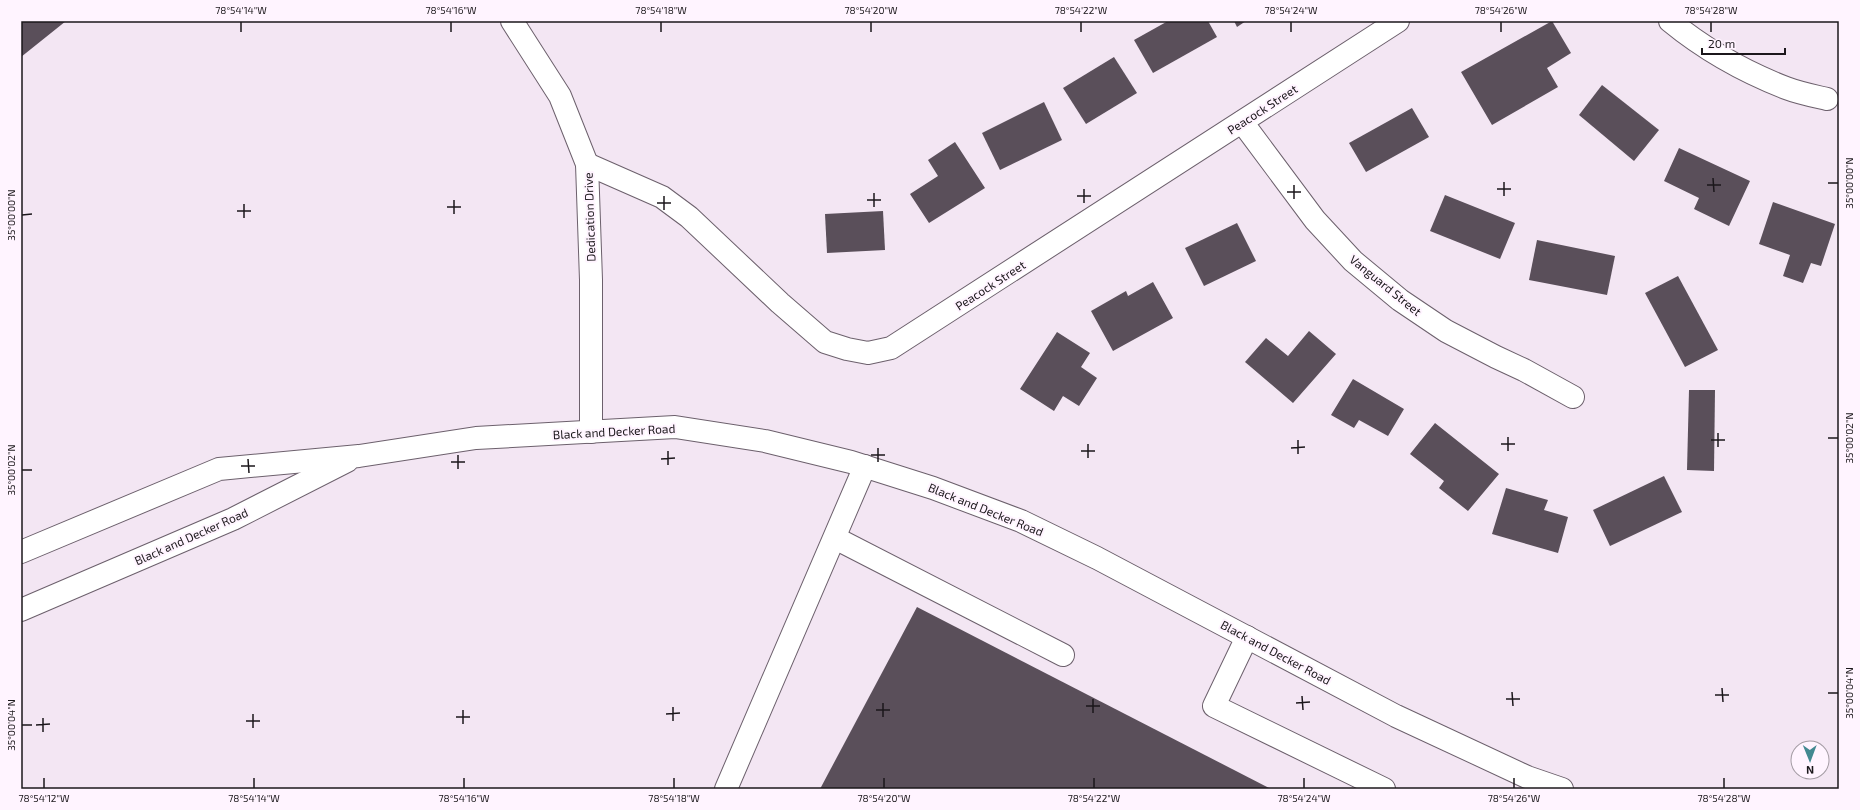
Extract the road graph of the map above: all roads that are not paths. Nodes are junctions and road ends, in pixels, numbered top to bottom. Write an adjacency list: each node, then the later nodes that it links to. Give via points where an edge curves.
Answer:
1 (512, 21): 6 (street, Dedication Drive, via 560,96)
2 (1398, 21): 5 (street, Peacock Street)
3 (1670, 21): 4 (street, via 1731,62 1786,88)
4 (1828, 99)
5 (1242, 122): 6 (street, Peacock Street, via 891,348 868,353 825,342 689,217 662,197); 7 (street, Vanguard Street, via 1315,220 1353,261 1394,295 1446,331)
6 (587, 164): 8 (street, Dedication Drive, via 591,280)
7 (1573, 397)
8 (591, 432): 9 (street, Black and Decker Road, via 476,438); 10 (street, Black and Decker Road, via 675,427 765,441)
9 (359, 456): 12 (street, Black and Decker Road, via 219,469); 13 (street, Black and Decker Road, via 233,519)
10 (865, 466): 11 (street); 14 (street, Black and Decker Road, via 1021,521)
11 (834, 538): 15 (street); 16 (street)
12 (21, 552)
13 (21, 610)
14 (1247, 637): 17 (street, via 1214,706); 18 (street, Black and Decker Road, via 1396,716 1527,777)
15 (1063, 655)
16 (726, 789)
17 (1384, 789)
18 (1562, 789)

